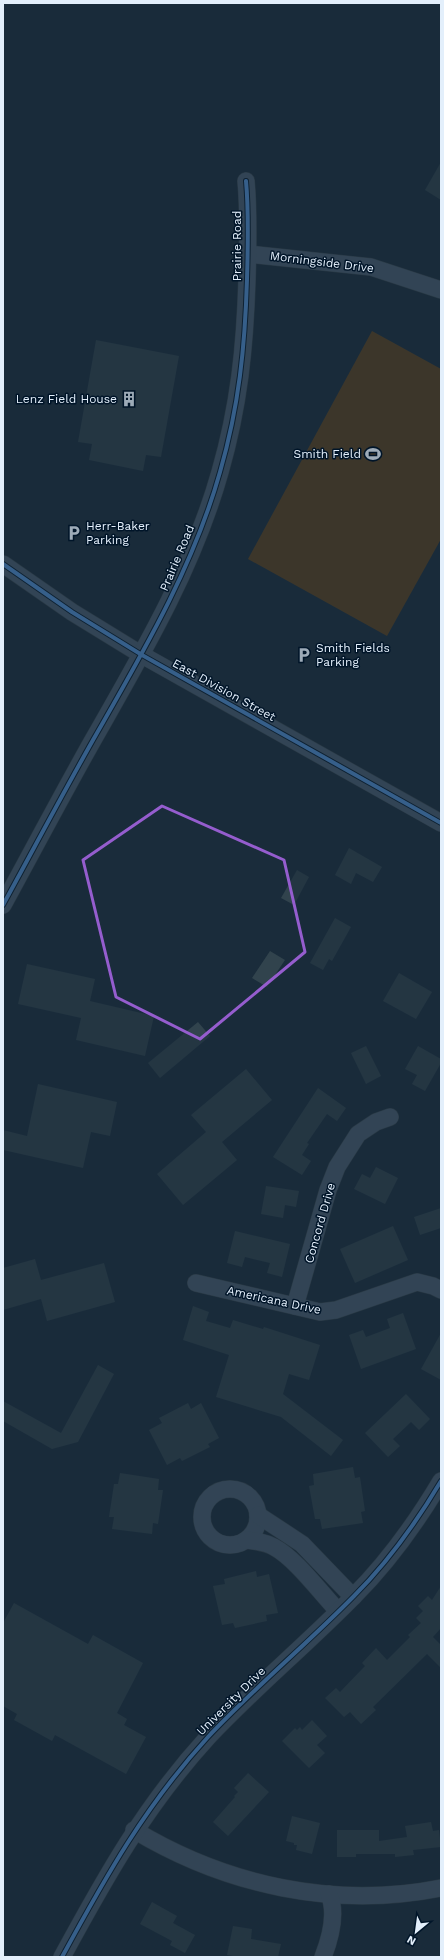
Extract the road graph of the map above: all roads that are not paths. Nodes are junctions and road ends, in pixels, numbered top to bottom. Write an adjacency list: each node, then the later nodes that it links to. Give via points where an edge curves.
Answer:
1 (246, 181): 2 (street, Prairie Road)
2 (248, 254): 3 (street, Morningside Drive, via 371,267); 5 (street, Prairie Road, via 246,332 242,367 220,472 186,565)
3 (441, 290)
4 (3, 564): 5 (street, East Division Street, via 72,612)
5 (142, 655): 6 (street, East Division Street); 7 (street, Prairie Road)
6 (441, 823)
7 (3, 905)
8 (390, 1117): 11 (street, Concord Drive, via 376,1122 358,1134 337,1167)
9 (196, 1283): 11 (street, Americana Drive)
10 (441, 1290): 11 (street, Americana Drive, via 417,1282 336,1310 320,1312)
11 (295, 1306)
12 (441, 1481): 15 (street, University Drive, via 402,1541)
13 (258, 1515): 14 (street, via 257,1525); 14 (street, via 256,1505 250,1496 241,1490 230,1488 215,1493 204,1504 201,1514 203,1525 216,1542 231,1545); 15 (street, via 302,1544)
14 (246, 1540): 16 (street, via 274,1547 290,1559)
15 (353, 1597): 16 (street, University Drive)
16 (338, 1611): 17 (street, University Drive, via 208,1737 171,1780)
17 (134, 1830): 19 (street, via 186,1858 228,1874 271,1886); 20 (street, University Drive)
18 (441, 1888): 19 (street, via 396,1894)
19 (329, 1894): 21 (street, via 332,1908 331,1926)
20 (62, 1957)
21 (324, 1957)

